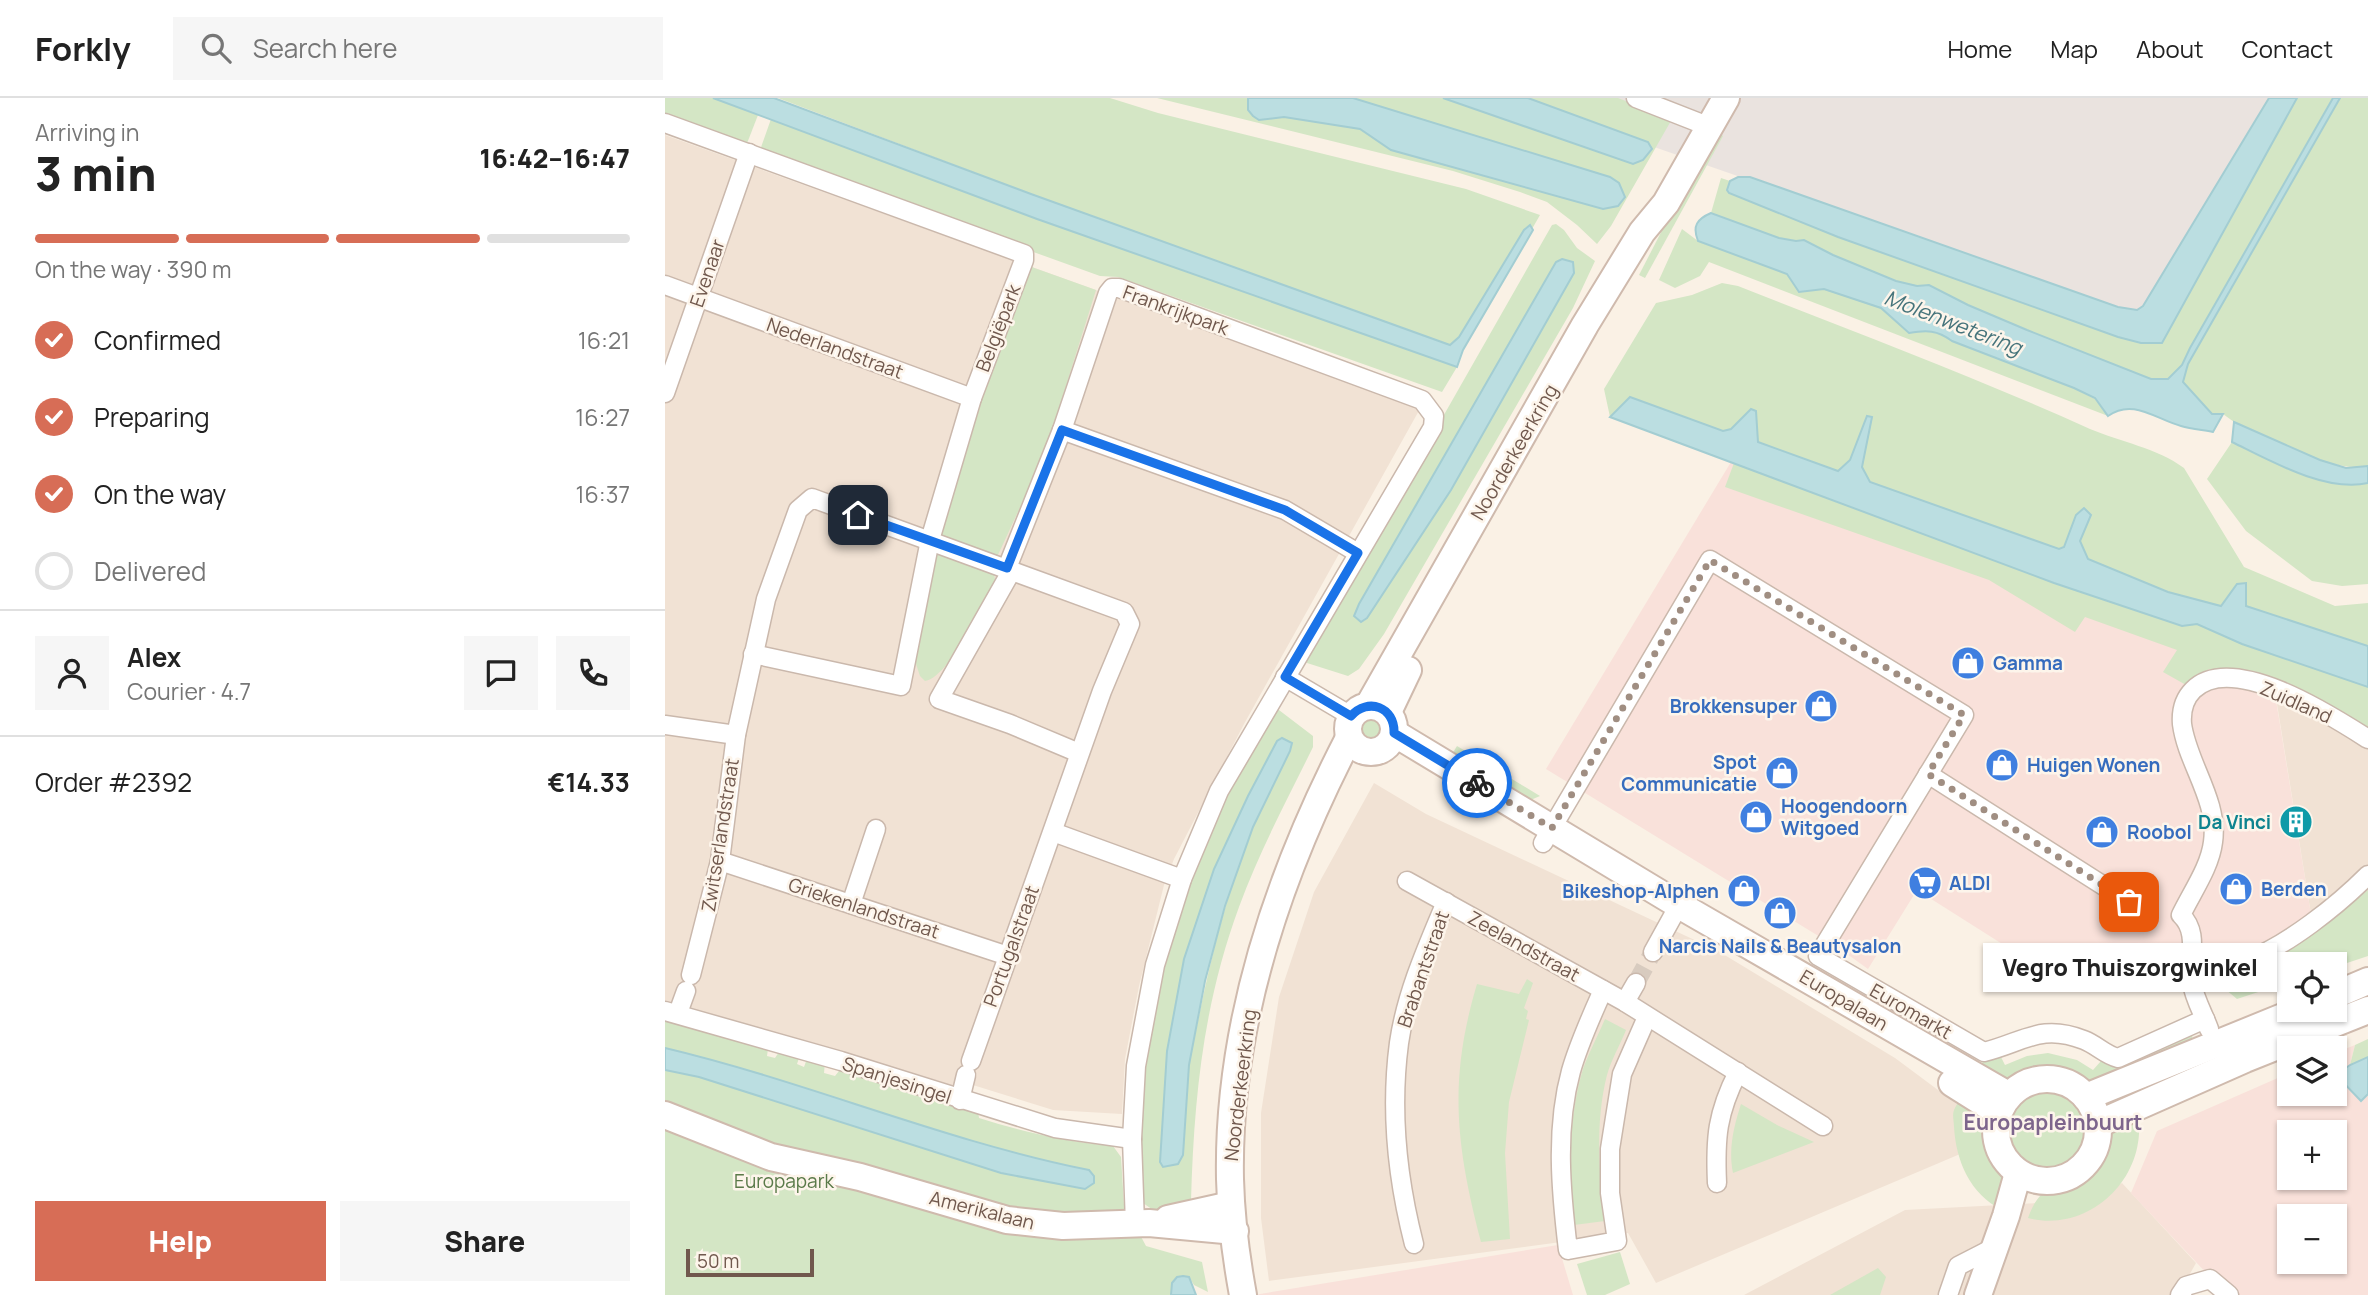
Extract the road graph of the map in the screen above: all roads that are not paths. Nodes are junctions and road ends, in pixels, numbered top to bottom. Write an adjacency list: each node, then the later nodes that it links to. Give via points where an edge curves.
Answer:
1 (1636, 98): 4 (street)
2 (1726, 98): 4 (street, Noorderkeerkring)
3 (665, 122): 5 (street)
4 (1710, 127): 17 (street, Noorderkeerkring, via 1666,203 1646,253)
5 (749, 153): 7 (street, Evenaar); 9 (street, Belgiëpark, via 1024,254)
6 (665, 285): 7 (street, Nederlandstraat)
7 (698, 297): 8 (street, Evenaar); 9 (street, Nederlandstraat)
8 (665, 393)
9 (972, 398): 11 (street, Belgiëpark)
10 (1062, 430): 12 (street, via 1285,510); 12 (street, Frankrijkpark, via 1112,288 1422,400 1434,416 1433,427); 13 (street, Frankrijkpark)
11 (930, 540): 13 (street); 14 (street, Zwitserlandstraat, via 812,498 798,510 766,599); 14 (street, Belgiëpark, via 901,686)
12 (1358, 553): 15 (street)
13 (1009, 569): 20 (street, Portugalstraat, via 1124,612 1130,624); 20 (street, Frankrijkpark, via 939,699)
14 (753, 654): 18 (street, Zwitserlandstraat)
15 (1285, 677): 17 (street); 27 (street, via 1219,791)
16 (665, 725): 18 (street, Zwitserlandstraat)
17 (1371, 729): 24 (street, Europalaan); 57 (street, Noorderkeerkring, via 1313,809 1269,927 1244,1023 1232,1122)
18 (736, 735): 25 (street, Zwitserlandstraat)
19 (2368, 739): 35 (street, Zuidland, via 2325,712 2266,685 2212,678 2185,699 2186,746 2211,815 2213,842 2181,915 2190,931)
20 (1079, 753): 23 (street, Portugalstraat)
21 (1928, 774): 24 (street, Euromarkt, via 1964,715 1710,560); 30 (street); 44 (street, Euromarkt, via 1818,956 1984,1052 2048,1032 2087,1041 2118,1058)
22 (876, 829): 31 (street)
23 (1053, 832): 27 (street); 34 (street, Portugalstraat)
24 (1547, 835): 32 (street, Europalaan)
25 (720, 861): 31 (street, Griekenlandstraat); 42 (street, Zwitserlandstraat, via 688,983)
26 (2368, 875): 35 (street, via 2321,916 2270,949 2246,961)
27 (1182, 879): 54 (street, via 1155,965 1136,1066)
28 (1407, 881): 29 (street, Zeelandstraat)
29 (1446, 902): 38 (street, Zeelandstraat); 59 (street, Brabantstraat, via 1424,953 1399,1041 1396,1149)
30 (2129, 902)
31 (851, 904): 34 (street, Griekenlandstraat)
32 (1675, 912): 33 (street); 50 (street, Europalaan)
33 (1653, 952)
34 (1008, 956): 49 (street, Portugalstraat)
35 (2192, 972): 44 (street)
36 (2368, 981): 39 (street)
37 (1636, 983): 40 (street)
38 (1603, 990): 40 (street, Zeelandstraat); 43 (street, Zeelandstraat, via 1571,1074 1563,1119 1561,1172 1569,1250 1617,1241 1610,1193 1611,1149 1622,1074)
39 (2347, 990)
40 (1625, 1002): 43 (street, Zeelandstraat)
41 (2368, 1010): 52 (street)
42 (672, 1012): 49 (street, Spanjesingel)
43 (1647, 1017): 47 (street, Zeelandstraat)
44 (2205, 1019): 46 (street)
45 (2277, 1020): 46 (street)
46 (2216, 1045): 48 (street)
47 (1738, 1072): 53 (street, Zeelandstraat); 56 (street, via 1723,1100 1716,1135)
48 (2086, 1097): 50 (street, via 2065,1082 2047,1078 2022,1084); 52 (street)
49 (960, 1100): 54 (street, Spanjesingel, via 1055,1128)
50 (2003, 1104): 55 (street, via 1995,1127 1997,1142 2002,1156)
51 (665, 1115): 58 (street, Amerikalaan, via 771,1157 860,1177 1007,1220 1063,1226)
52 (2098, 1124): 55 (street, via 2097,1141 2085,1164 2064,1178)
53 (1823, 1126)
54 (1132, 1139): 58 (street)
55 (2029, 1177): 60 (street); 64 (street, via 2022,1220)
56 (1717, 1183)
57 (1233, 1218): 58 (street, Amerikalaan); 61 (street, Noorderkeerkring)
58 (1142, 1224)
59 (1414, 1244)
60 (1996, 1247): 62 (street, via 1958,1266); 63 (street)
61 (1243, 1295)
62 (1948, 1295)
63 (1978, 1295)
64 (1995, 1295)
65 (2180, 1295): 66 (street, via 2186,1286 2203,1279 2210,1279)
66 (2229, 1295)

